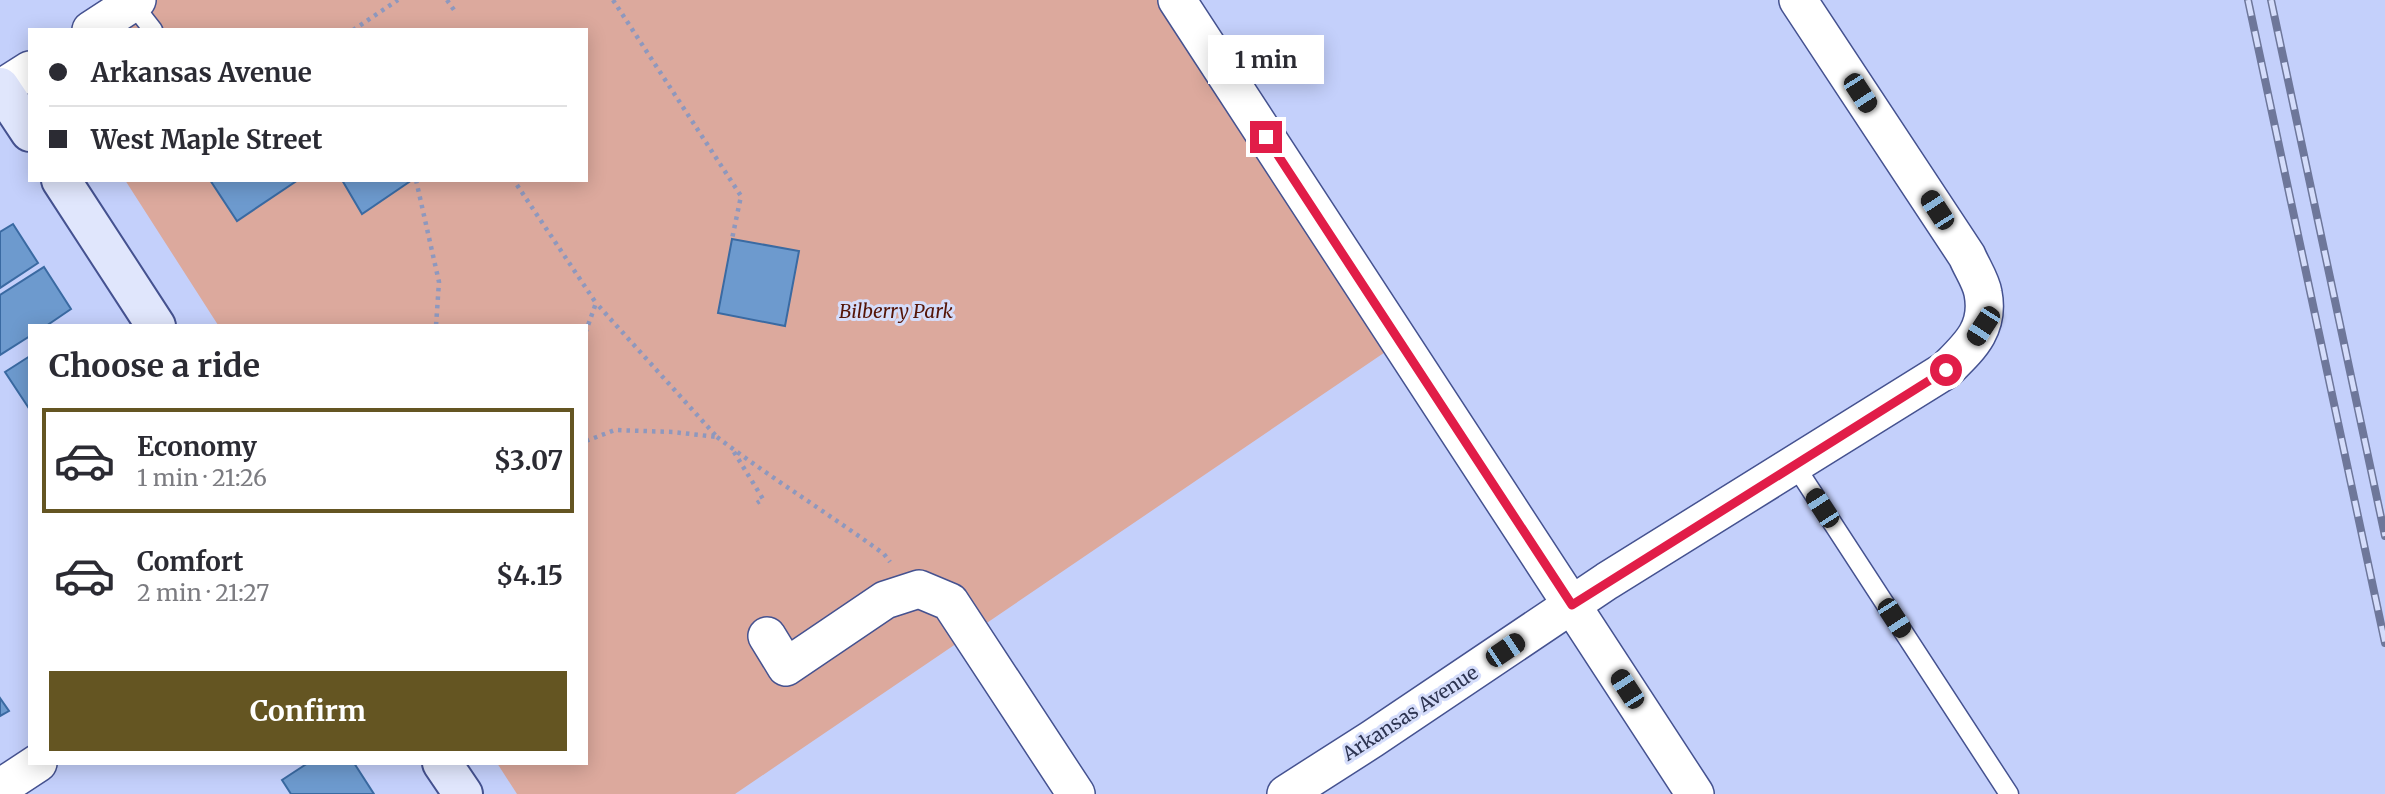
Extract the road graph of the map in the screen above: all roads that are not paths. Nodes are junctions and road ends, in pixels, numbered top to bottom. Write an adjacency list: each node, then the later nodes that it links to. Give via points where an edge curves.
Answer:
1 (1177, 0): 10 (street)
2 (1798, 0): 9 (street, Arkansas Avenue, via 1967,256 1983,292 1983,326 1946,370)
3 (140, 11): 4 (street)
4 (96, 28)
5 (8, 84): 6 (main road)
6 (28, 128)
7 (62, 182): 8 (main road)
8 (155, 324)
9 (1794, 464): 10 (street, Arkansas Avenue); 19 (lane)
10 (1572, 605): 17 (street, Arkansas Avenue); 18 (street)
11 (767, 636): 16 (street, via 786,667 885,600 919,589 950,602)
12 (35, 765): 14 (street)
13 (443, 765): 15 (main road)
14 (0, 788)
15 (463, 794)
16 (1076, 794)
17 (1286, 794)
18 (1695, 794)
19 (2009, 794)

